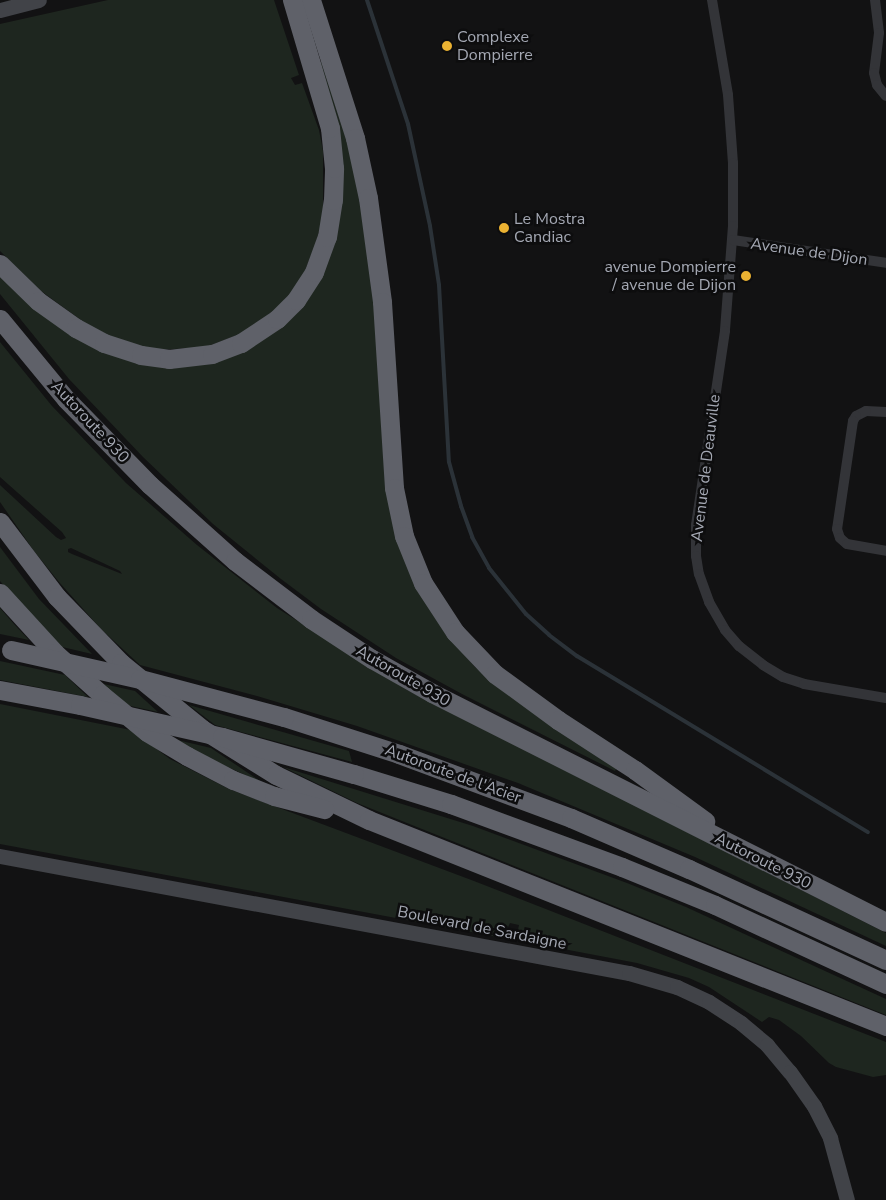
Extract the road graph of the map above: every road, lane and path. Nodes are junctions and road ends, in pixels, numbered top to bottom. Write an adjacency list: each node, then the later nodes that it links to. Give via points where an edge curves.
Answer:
1 (39, 0): 6 (street)
2 (292, 0): 10 (highway, via 330,128 333,200 327,237 314,272 296,300 277,319 241,343 212,354 175,358 141,355 104,343 76,328 38,301)
3 (311, 0): 20 (highway, via 355,138 368,198 382,302 396,500 408,547 426,588 455,632 502,681 635,770)
4 (712, 0): 8 (street, Avenue de Deauville, via 728,95 733,163)
5 (875, 0): 7 (street, via 878,33 875,75 877,85)
6 (0, 10)
7 (886, 96)
8 (733, 240): 9 (street, Avenue de Dijon); 18 (street, Avenue de Deauville, via 725,331 696,525 696,556 703,586 725,630 763,665 804,684)
9 (886, 263)
10 (0, 264)
11 (0, 319): 20 (highway, Autoroute 930, via 50,381 121,456 214,542 298,610 359,651 432,693)
12 (886, 412): 14 (street, via 866,411 853,421 837,530 847,544)
13 (0, 522): 19 (highway, via 75,617 121,663 167,702 219,741 256,763)
14 (886, 551)
15 (0, 593): 19 (highway, via 71,668 134,721 174,749 219,774 262,792)
16 (6, 649): 23 (highway, Autoroute de l'Acier, bridge, via 140,679 284,717 438,768 585,824)
17 (0, 690): 24 (highway, Autoroute de l'Acier, bridge, via 213,735 451,804 622,866 716,905)
18 (886, 698)
19 (369, 820): 25 (highway)
20 (750, 855): 22 (highway, Autoroute 930)
21 (0, 856): 26 (street, Boulevard de Sardaigne, via 630,973 677,987 709,1002 741,1023 767,1045 790,1072 814,1106 830,1138)
22 (886, 922)
23 (886, 960)
24 (886, 984)
25 (886, 1026)
26 (847, 1200)

